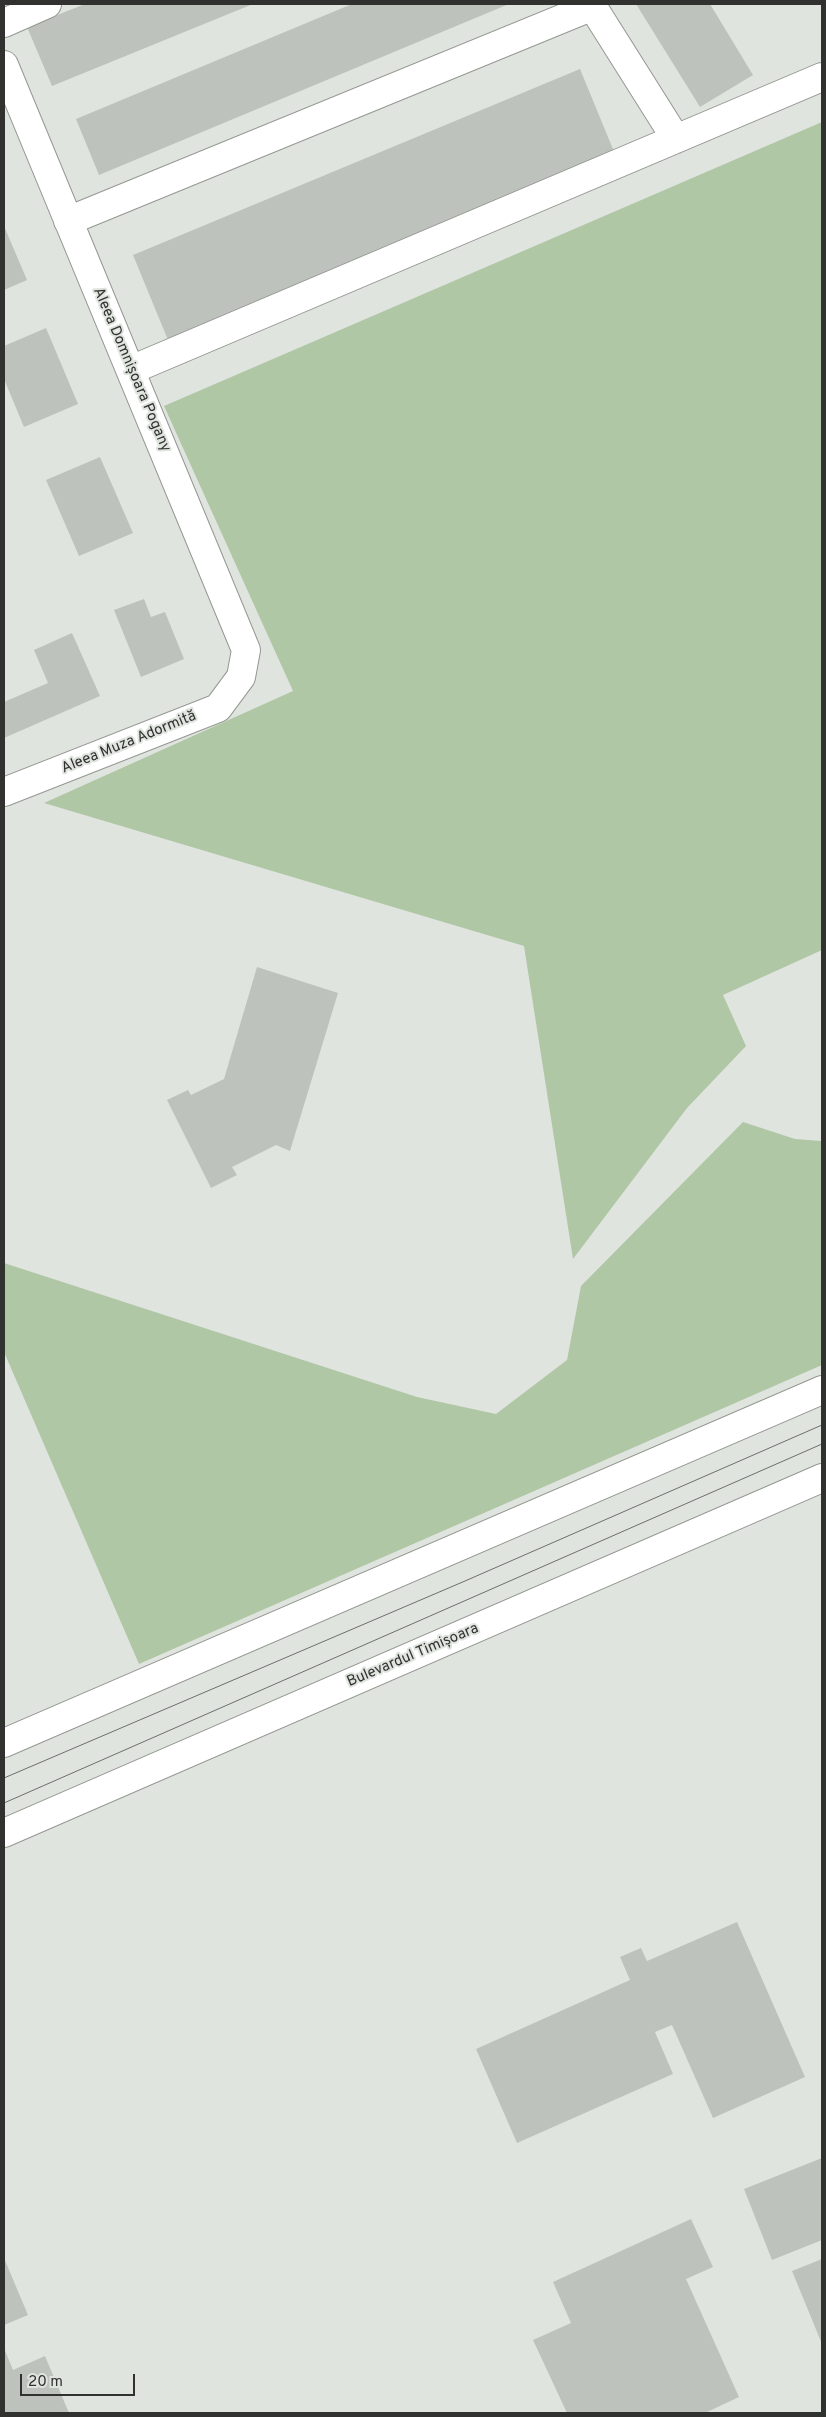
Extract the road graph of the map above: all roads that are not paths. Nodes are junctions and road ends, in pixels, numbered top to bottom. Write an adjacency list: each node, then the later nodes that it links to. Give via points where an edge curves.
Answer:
1 (48, 4): 3 (street)
2 (592, 5): 6 (street); 7 (street)
3 (4, 23)
4 (4, 65): 7 (street, Aleea Domnișoara Pogany)
5 (822, 77): 6 (street)
6 (676, 139): 8 (street)
7 (68, 221): 8 (street, Aleea Domnișoara Pogany)
8 (131, 370): 9 (street, Aleea Domnișoara Pogany, via 246,650)
9 (241, 677): 10 (street, Aleea Muza Adormită, via 218,708)
10 (4, 792)
11 (822, 1390): 13 (street)
12 (822, 1478): 14 (street, Bulevardul Timișoara)
13 (4, 1743)
14 (4, 1833)

